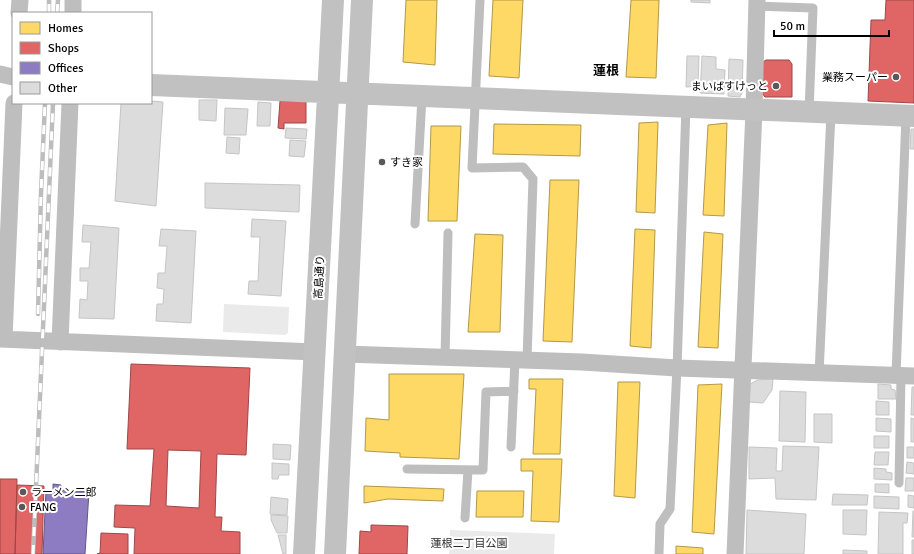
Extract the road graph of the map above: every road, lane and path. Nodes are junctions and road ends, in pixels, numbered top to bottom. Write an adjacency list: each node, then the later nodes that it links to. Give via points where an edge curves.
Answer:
1 (20, 0): 7 (street)
2 (73, 0): 8 (street)
3 (333, 0): 12 (main road, 高島通り)
4 (362, 0): 13 (main road)
5 (480, 0): 15 (lane)
6 (756, 3): 19 (street); 20 (lane, via 813,8)
7 (19, 12)
8 (73, 12)
9 (0, 74): 10 (street)
10 (12, 77)
11 (152, 85): 12 (main road)
12 (329, 93): 13 (main road); 27 (main road, 高島通り)
13 (358, 94): 14 (main road); 28 (main road)
14 (422, 97): 15 (main road); 23 (lane)
15 (476, 99): 18 (main road); 30 (lane, via 472,168 523,167 533,179)
16 (14, 104): 25 (street)
17 (70, 104): 26 (street)
18 (686, 107): 19 (main road); 31 (lane)
19 (754, 110): 20 (main road); 32 (street)
20 (810, 112): 21 (main road)
21 (831, 113): 22 (main road); 33 (lane)
22 (910, 116): 34 (lane)
23 (415, 224)
24 (448, 233): 29 (lane)
25 (2, 339): 26 (street)
26 (60, 342): 27 (street)
27 (315, 352): 41 (main road, 高島通り)
28 (344, 354): 29 (street); 42 (main road)
29 (445, 357): 30 (street)
30 (521, 360): 31 (street); 35 (lane)
31 (677, 368): 32 (street); 43 (lane, via 670,509 660,524)
32 (743, 370): 33 (street); 44 (street)
33 (819, 374): 34 (street)
34 (904, 376): 39 (lane)
35 (514, 392): 36 (lane); 38 (lane, via 486,392 483,470)
36 (511, 447)
37 (407, 469): 38 (lane)
38 (468, 470): 40 (lane)
39 (899, 483)
40 (465, 518)
41 (304, 554)
42 (335, 554)
43 (659, 554)
44 (736, 554)

